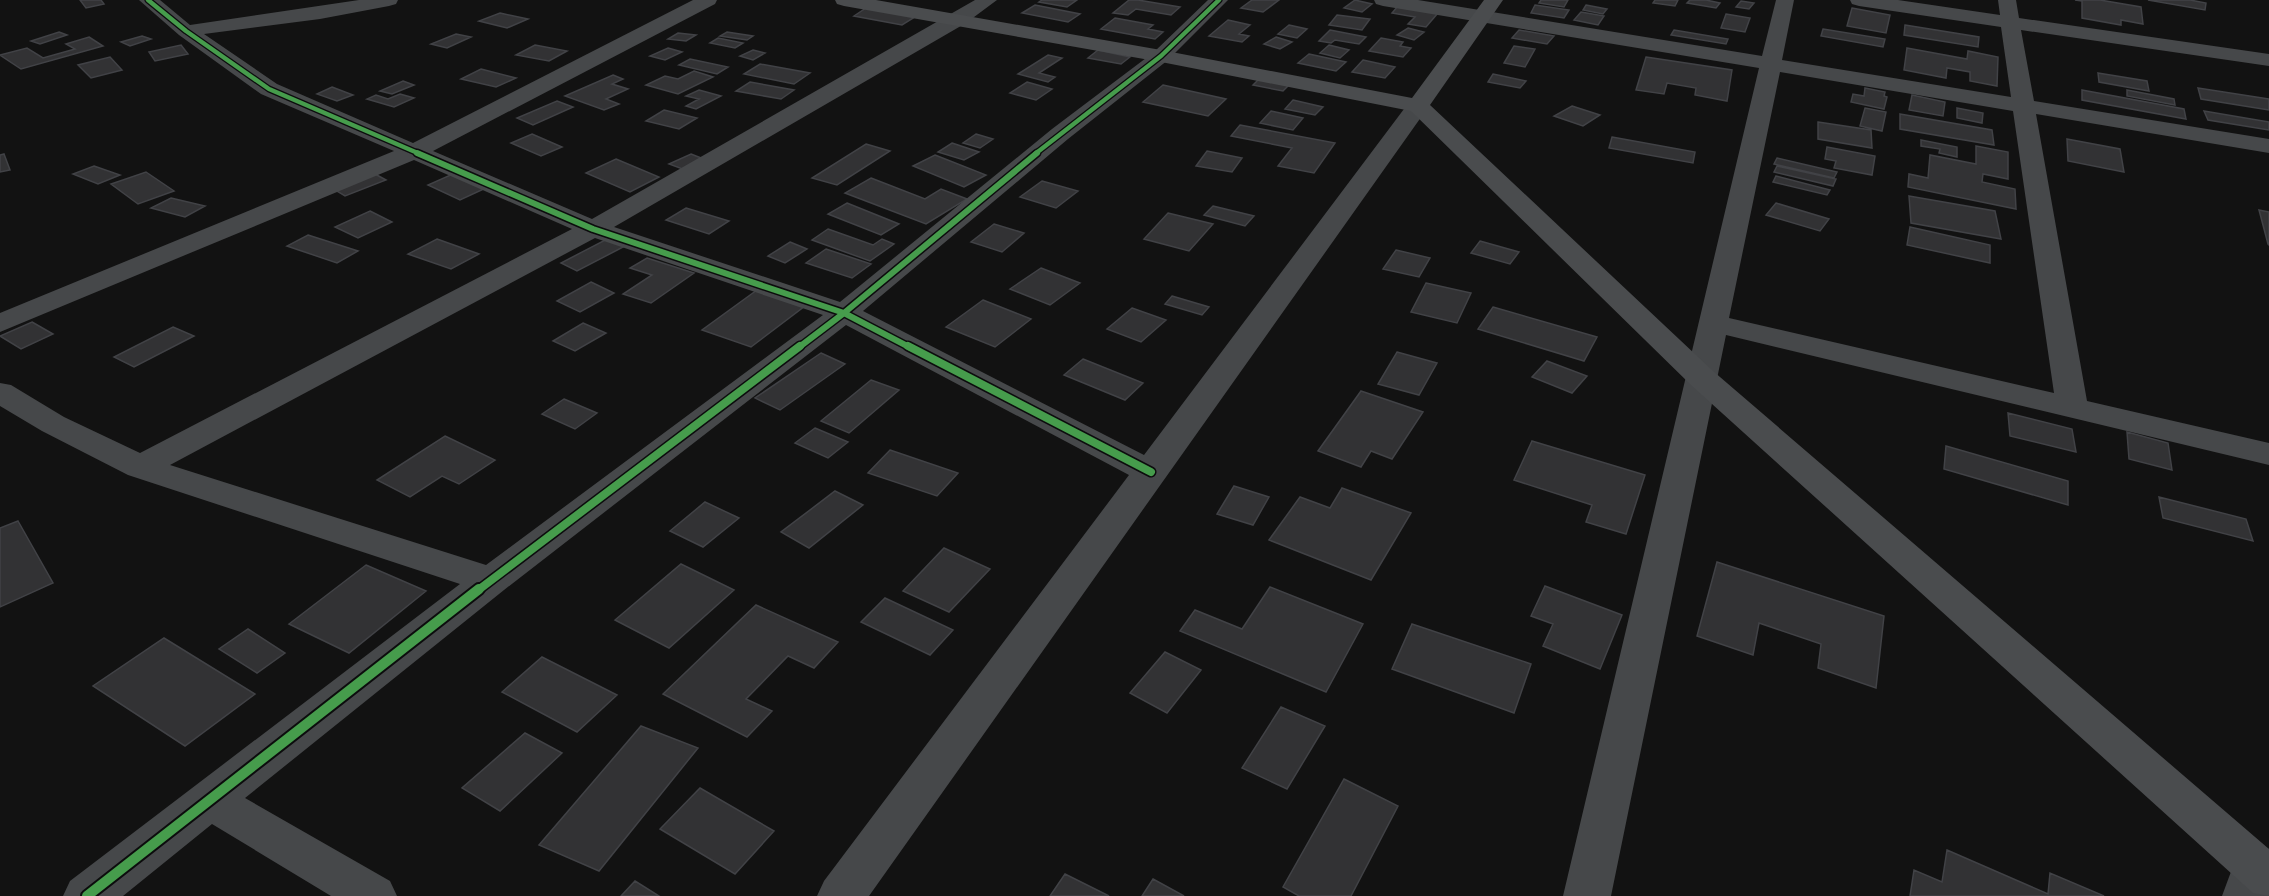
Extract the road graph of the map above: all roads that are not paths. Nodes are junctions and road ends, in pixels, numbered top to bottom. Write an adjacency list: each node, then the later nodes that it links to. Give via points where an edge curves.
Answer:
1 (148, 0): 13 (street)
2 (389, 0): 13 (street)
3 (708, 0): 20 (street)
4 (844, 0): 12 (main road)
5 (988, 0): 12 (street)
6 (1220, 0): 14 (street)
7 (1383, 0): 10 (street)
8 (1785, 0): 16 (street)
9 (1858, 0): 11 (street)
10 (1488, 8): 16 (street); 17 (main road)
11 (2009, 11): 15 (street); 18 (street)
12 (959, 19): 14 (main road); 21 (street)
13 (186, 31): 20 (street, via 269,89)
14 (1161, 56): 17 (main road); 22 (street, via 1060,134)
15 (2269, 60)
16 (1771, 64): 18 (street); 24 (street)
17 (1418, 106): 25 (main road); 30 (street)
18 (2023, 106): 19 (street); 27 (street)
19 (2269, 147)
20 (415, 151): 21 (street); 23 (street)
21 (593, 229): 22 (street); 29 (street)
22 (844, 313): 30 (street); 31 (street)
23 (0, 323)
24 (1713, 323): 25 (street); 27 (street)
25 (1702, 378): 33 (main road); 37 (street)
26 (0, 392): 29 (street, via 53,424)
27 (2072, 408): 28 (street)
28 (2269, 454)
29 (140, 467): 31 (street)
30 (1151, 472): 36 (street)
31 (491, 580): 32 (street)
32 (209, 801): 34 (street); 35 (street)
33 (2257, 880)
34 (87, 896)
35 (373, 896)
36 (841, 896)
37 (1587, 896)

